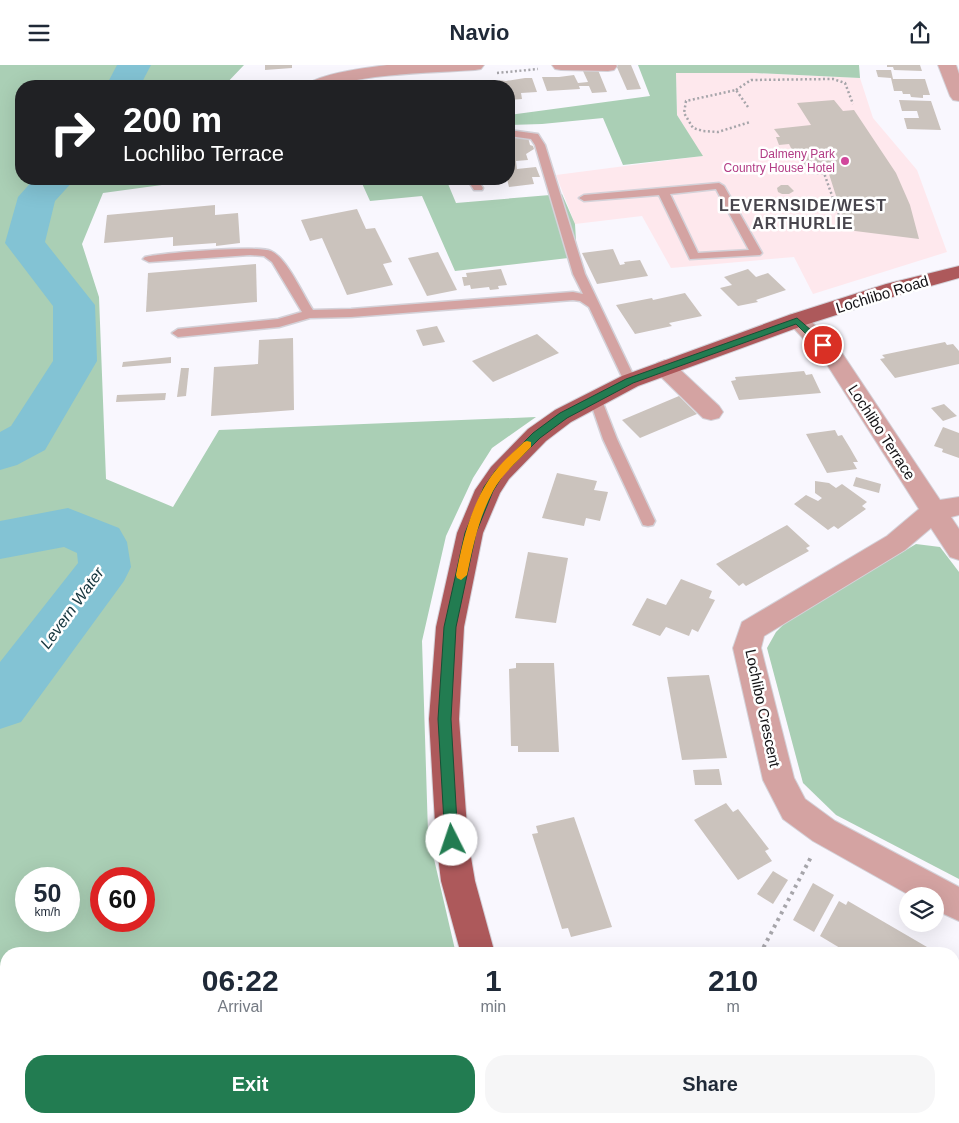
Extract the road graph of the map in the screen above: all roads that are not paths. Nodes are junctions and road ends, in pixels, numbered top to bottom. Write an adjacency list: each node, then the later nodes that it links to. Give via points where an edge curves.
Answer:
1 (561, 65): 3 (street)
2 (947, 65): 6 (street)
3 (608, 67)
4 (483, 69): 5 (street, via 364,73)
5 (329, 80)
6 (959, 96)
7 (515, 134): 12 (lane, via 534,136 540,145 580,274)
8 (663, 191): 8 (lane, via 694,257 756,253 720,182); 9 (lane)
9 (584, 198)
10 (148, 259): 13 (lane, via 267,253 276,260)
11 (959, 272): 14 (main road, Lochlibo Road, via 894,289)
12 (594, 305): 13 (lane, via 573,296); 17 (lane)
13 (309, 314): 15 (lane, via 279,323)
14 (797, 321): 16 (main road, Lochlibo Road); 20 (street, Lochlibo Terrace, via 834,358)
15 (178, 333)
16 (665, 368): 17 (main road, Lochlibo Road); 19 (street)
17 (630, 381): 18 (main road, Lochlibo Road)
18 (595, 398): 21 (lane); 24 (main road, Lochlibo Road, via 537,435 500,473 488,490 470,533 450,627 444,737 458,881)
19 (710, 412)
20 (946, 509): 22 (street, Lochlibo Terrace); 23 (street, Lochlibo Crescent, via 752,630 747,648 779,780 794,809 824,831)
21 (648, 521)
22 (959, 550)
23 (959, 905)
24 (476, 947)

